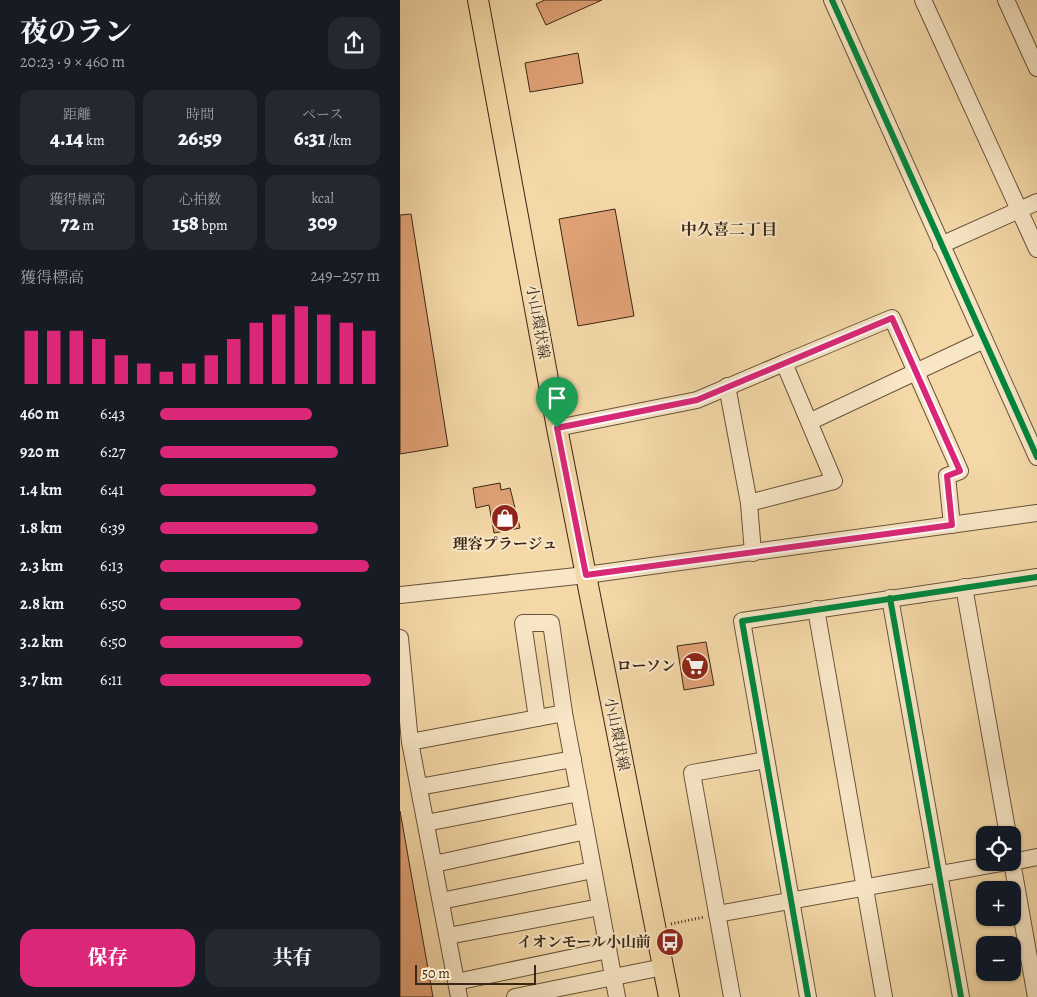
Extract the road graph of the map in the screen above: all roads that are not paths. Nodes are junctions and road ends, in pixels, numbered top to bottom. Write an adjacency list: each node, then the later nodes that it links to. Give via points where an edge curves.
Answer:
1 (478, 0): 15 (main road, 小山環状線)
2 (832, 0): 8 (street)
3 (923, 0): 7 (street)
4 (1006, 0): 5 (street)
5 (1037, 68)
6 (1037, 202): 7 (street)
7 (1019, 210): 8 (street); 9 (street)
8 (941, 245): 10 (street)
9 (1037, 248)
10 (984, 340): 12 (street); 16 (street)
11 (784, 363): 12 (street, via 892,318); 13 (street); 14 (street)
12 (916, 371): 14 (street); 19 (street, via 960,471 947,476)
13 (727, 386): 15 (street, via 697,400); 17 (street)
14 (810, 422): 17 (street, via 834,481)
15 (557, 428): 21 (main road, 小山環状線)
16 (1035, 449)
17 (749, 503): 20 (street)
18 (1037, 513): 19 (street)
19 (952, 525): 20 (street)
20 (754, 553): 21 (street)
21 (586, 575): 24 (street); 52 (main road, 小山環状線)
22 (1037, 577): 23 (street)
23 (964, 587): 25 (street); 36 (street)
24 (400, 595)
25 (890, 598): 26 (street); 44 (street)
26 (816, 609): 32 (street, via 742,621); 45 (street)
27 (400, 638): 30 (street)
28 (564, 713): 29 (street); 29 (street, via 551,623 522,623); 31 (street)
29 (537, 718): 30 (street)
30 (410, 742): 33 (street)
31 (572, 759): 33 (street); 34 (street)
32 (766, 760): 47 (street); 49 (street, via 692,773)
33 (419, 787): 35 (street)
34 (579, 793): 35 (street); 37 (street)
35 (426, 823): 40 (street)
36 (1006, 826)
37 (586, 832): 40 (street); 42 (street)
38 (1037, 857): 39 (street)
39 (1021, 860)
40 (434, 864): 46 (street)
41 (976, 868): 44 (street)
42 (594, 870): 46 (street); 48 (street)
43 (1014, 871): 62 (street)
44 (939, 875): 45 (street); 61 (street)
45 (864, 888): 47 (street); 60 (street)
46 (441, 901): 50 (street)
47 (790, 901): 49 (street); 59 (street)
48 (600, 907): 50 (street); 51 (street)
49 (717, 914): 58 (street)
50 (448, 936): 54 (street)
51 (608, 950): 53 (street); 54 (street)
52 (663, 967): 53 (street); 57 (main road, 小山環状線)
53 (614, 977): 55 (street); 56 (street)
54 (458, 990)
55 (516, 997)
56 (617, 997)
57 (669, 997)
58 (732, 997)
59 (808, 997)
60 (884, 997)
61 (961, 997)
62 (1036, 997)

